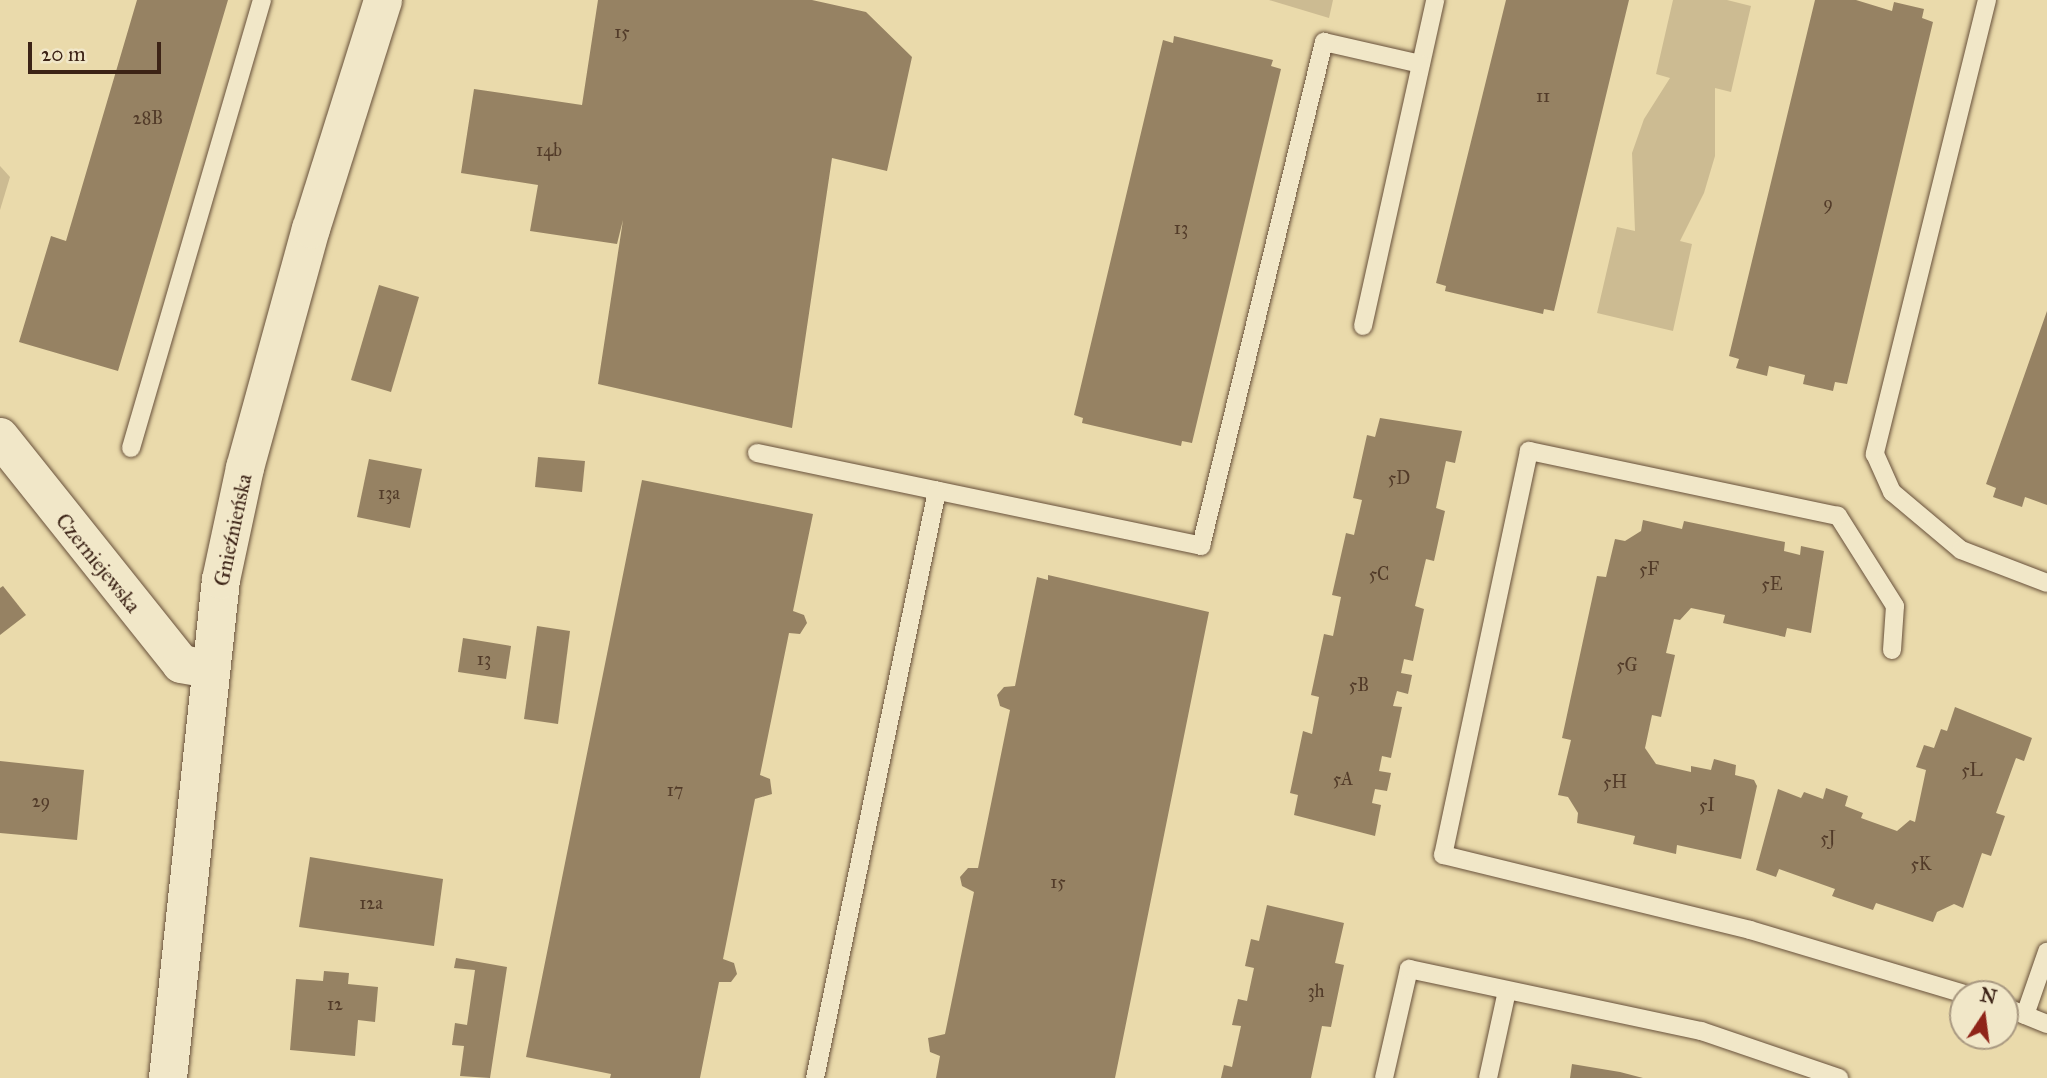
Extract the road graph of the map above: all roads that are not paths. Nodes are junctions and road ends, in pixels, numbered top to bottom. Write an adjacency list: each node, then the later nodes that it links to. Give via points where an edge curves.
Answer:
1 (262, 0): 8 (lane)
2 (383, 0): 13 (street, Gnieźnieńska, via 311,229 245,468 221,580)
3 (1435, 0): 5 (lane)
4 (1987, 0): 11 (lane, via 1875,454 1892,492 1961,550)
5 (1421, 64): 6 (lane); 10 (lane, via 1324,42 1201,546)
6 (1363, 326)
7 (0, 438): 13 (street, Czerniejewska, via 181,664)
8 (131, 448)
9 (757, 453): 10 (lane)
10 (937, 491): 21 (lane)
11 (2047, 583)
12 (1892, 650): 15 (lane, via 1895,606 1838,516 1529,451 1443,855 1750,930)
13 (209, 669): 20 (street, Gnieźnieńska)
14 (2047, 952): 18 (lane)
15 (1949, 989)
16 (1507, 991): 22 (lane, via 1409,970); 23 (lane); 24 (lane, via 1701,1031)
17 (2019, 1013): 18 (lane)
18 (2025, 1015): 19 (lane)
19 (2047, 1024)
20 (168, 1078)
21 (815, 1078)
22 (1384, 1078)
23 (1488, 1078)
24 (1839, 1078)

